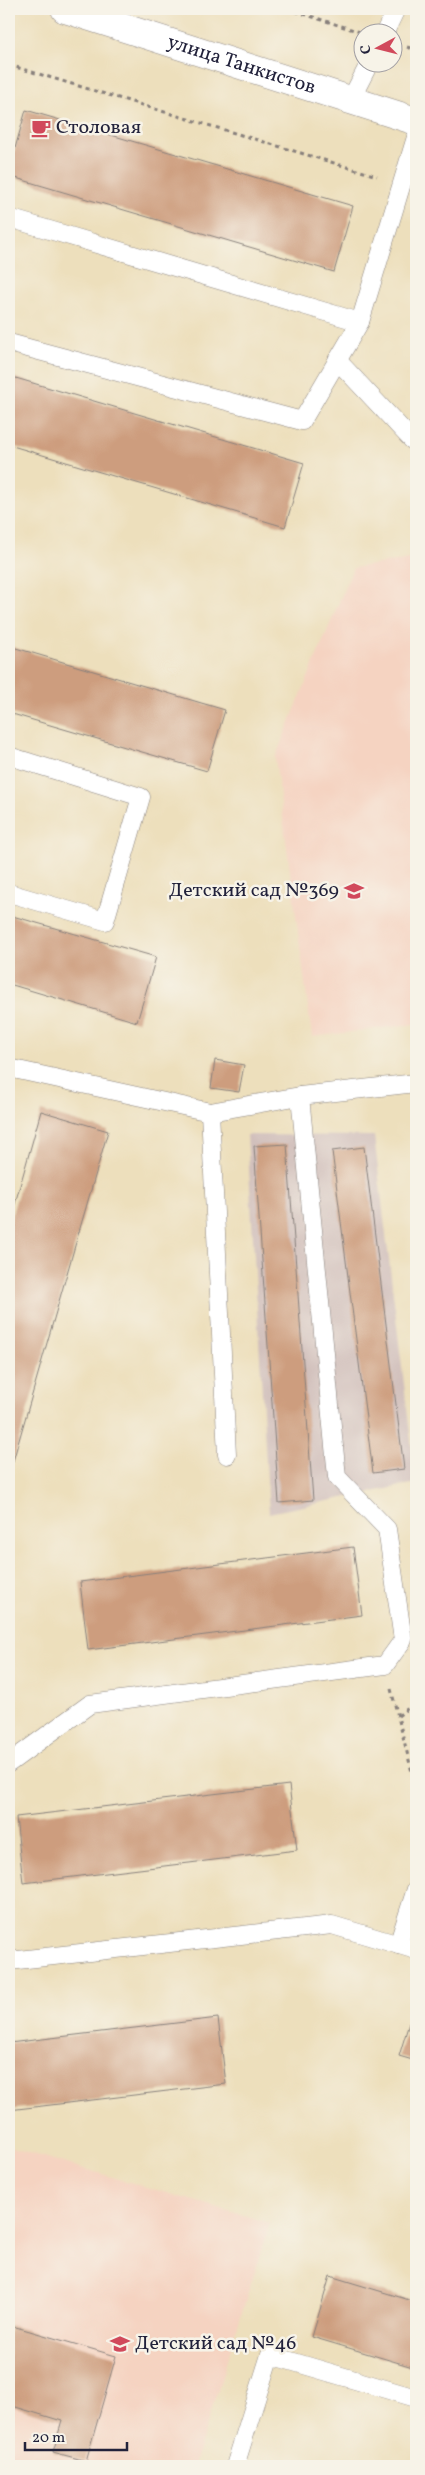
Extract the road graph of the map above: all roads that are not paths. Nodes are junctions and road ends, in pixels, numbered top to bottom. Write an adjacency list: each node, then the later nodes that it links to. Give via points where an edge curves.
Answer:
1 (65, 9): 5 (main road, улица Танкистов)
2 (396, 9): 3 (lane)
3 (390, 22)
4 (365, 72): 5 (lane)
5 (350, 101): 6 (main road, улица Танкистов)
6 (416, 121)
7 (416, 137): 9 (lane)
8 (9, 218): 9 (lane)
9 (360, 322): 11 (lane)
10 (9, 343): 11 (lane, via 302,420)
11 (337, 360): 12 (lane)
12 (415, 444)
13 (9, 756): 14 (lane, via 141,797 105,921)
14 (9, 893)
15 (9, 1068): 18 (lane)
16 (416, 1083): 17 (lane)
17 (300, 1096): 18 (lane); 20 (lane, via 337,1478 388,1529 403,1640 385,1665 90,1704)
18 (210, 1112): 19 (lane)
19 (227, 1455)
20 (9, 1763)
21 (416, 1889): 22 (lane)
22 (398, 1945): 23 (lane); 24 (lane, via 332,1925)
23 (416, 1950)
24 (9, 1960)
25 (416, 2398): 26 (lane, via 270,2355)
26 (235, 2466)

